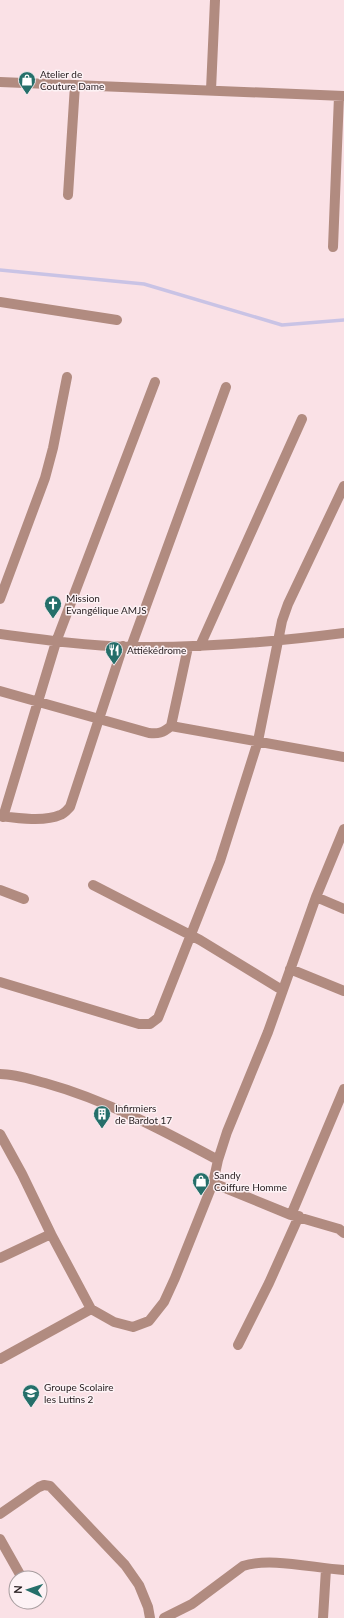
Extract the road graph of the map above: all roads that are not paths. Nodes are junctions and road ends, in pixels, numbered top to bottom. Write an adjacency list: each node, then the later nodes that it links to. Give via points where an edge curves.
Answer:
1 (215, 0): 4 (street)
2 (0, 82): 3 (street)
3 (75, 85): 4 (street); 6 (street)
4 (211, 90): 5 (street)
5 (341, 96): 7 (street)
6 (68, 195)
7 (333, 247)
8 (0, 302): 9 (street)
9 (116, 320)
10 (67, 377): 15 (street, via 45,478)
11 (154, 382): 19 (street)
12 (226, 387): 21 (street)
13 (302, 419): 20 (street)
14 (344, 486): 18 (street, via 288,604)
15 (0, 598)
16 (344, 633): 18 (street)
17 (0, 634): 19 (street)
18 (279, 640): 20 (street); 27 (street)
19 (56, 642): 21 (street); 24 (street)
20 (200, 646): 22 (street)
21 (127, 647): 22 (street); 25 (street)
22 (188, 647): 26 (street)
23 (0, 690): 24 (street)
24 (38, 700): 25 (street); 29 (street)
25 (100, 719): 26 (street, via 158,734); 29 (street, via 70,807 61,815 48,818)
26 (171, 726): 27 (street)
27 (258, 741): 28 (street); 36 (street, via 220,861)
28 (344, 757)
29 (1, 816)
30 (344, 829): 33 (street)
31 (93, 885): 36 (street)
32 (0, 890): 34 (street)
33 (316, 898): 35 (street); 37 (street)
34 (24, 899)
35 (344, 909)
36 (189, 936): 38 (street, via 158,1018 150,1024 139,1024); 39 (street, via 200,940)
37 (290, 968): 39 (street); 40 (street)
38 (0, 982)
39 (282, 990): 44 (street)
40 (344, 991)
41 (0, 1074): 44 (street, via 20,1076 88,1097 129,1114)
42 (344, 1089): 46 (street)
43 (0, 1134): 48 (street)
44 (218, 1160): 45 (street)
45 (213, 1183): 46 (street); 50 (street, via 175,1278 164,1302 150,1322 132,1327 114,1322)
46 (295, 1215): 47 (street, via 339,1229); 51 (street, via 269,1283)
47 (344, 1233)
48 (51, 1234): 49 (street); 50 (street)
49 (0, 1258)
50 (91, 1308): 52 (street)
51 (238, 1345)
52 (0, 1359)
53 (0, 1514): 58 (street, via 39,1487 50,1486 125,1565 139,1586)
54 (0, 1539): 56 (street)
55 (326, 1569): 57 (street); 59 (street, via 266,1562 242,1566 192,1604); 60 (street)
56 (17, 1570)
57 (344, 1570)
58 (150, 1618)
59 (164, 1618)
60 (323, 1618)

